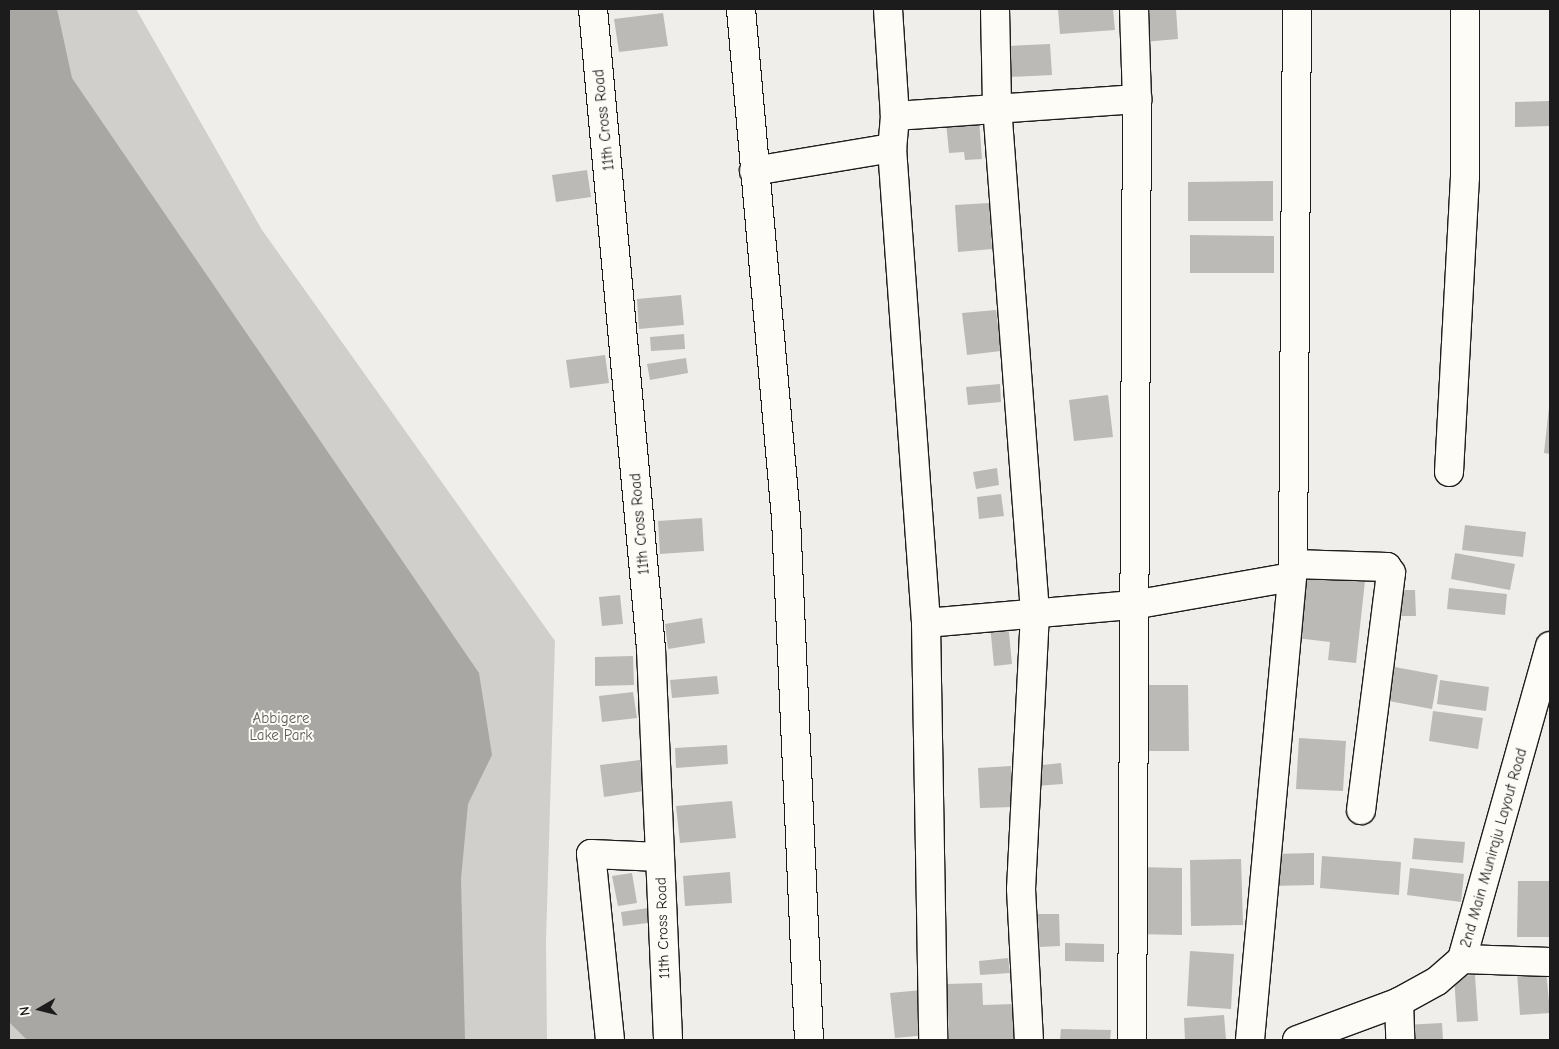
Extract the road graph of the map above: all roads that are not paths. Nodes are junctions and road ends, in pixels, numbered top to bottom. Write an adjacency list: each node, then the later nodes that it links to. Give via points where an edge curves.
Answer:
1 (593, 9): 20 (street, 11th Cross Road, via 651,649)
2 (741, 9): 12 (street)
3 (888, 9): 10 (street)
4 (995, 9): 9 (street)
5 (1134, 9): 8 (street)
6 (1297, 9): 14 (street)
7 (1465, 9): 13 (street, via 1465,177)
8 (1138, 99): 9 (street); 15 (street)
9 (997, 106): 10 (street); 16 (street)
10 (895, 116): 11 (street)
11 (892, 148): 12 (street); 17 (street)
12 (754, 171): 26 (street, via 786,518)
13 (1449, 472)
14 (1293, 571): 15 (street); 19 (street, via 1387,567 1391,573); 30 (street)
15 (1133, 605): 16 (street); 29 (street)
16 (1035, 613): 17 (street); 28 (street, via 1021,889)
17 (926, 624): 27 (street)
18 (1550, 646): 21 (street, 2nd Main Muniraju Layout Road)
19 (1361, 810)
20 (660, 857): 24 (street, via 591,854); 25 (street, 11th Cross Road)
21 (1462, 959): 22 (street); 23 (street, 2nd Main Muniraju Layout Road, via 1437,981)
22 (1550, 962)
23 (1399, 1002): 31 (street, 2nd Main Muniraju Layout Road); 32 (street)
24 (610, 1040)
25 (668, 1040)
26 (809, 1040)
27 (933, 1040)
28 (1029, 1040)
29 (1132, 1040)
30 (1250, 1040)
31 (1297, 1040)
32 (1400, 1040)

